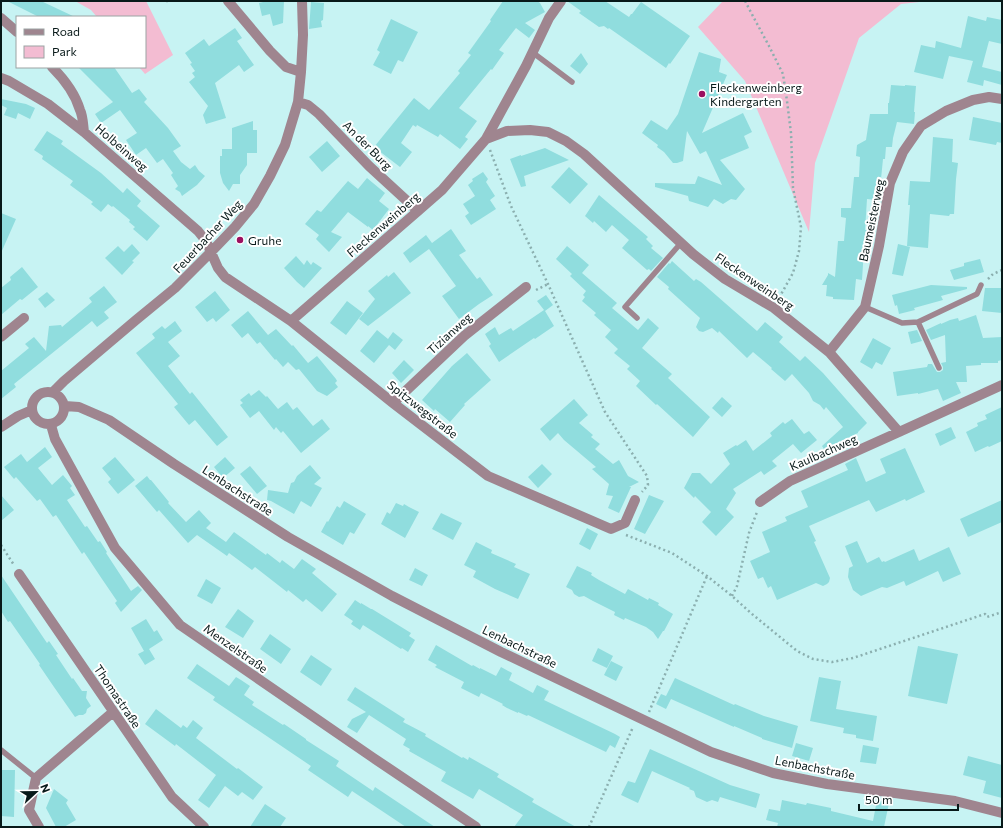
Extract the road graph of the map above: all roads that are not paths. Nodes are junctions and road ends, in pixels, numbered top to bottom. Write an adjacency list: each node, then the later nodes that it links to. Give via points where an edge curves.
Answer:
1 (228, 1): 8 (street, via 270,51 286,66)
2 (302, 1): 8 (street, Feuerbacher Weg)
3 (561, 1): 6 (street, Fleckenweinberg, via 549,18)
4 (1, 18): 5 (street)
5 (16, 31)
6 (532, 52): 10 (lane); 14 (street, Fleckenweinberg)
7 (53, 68): 13 (street, via 71,90 81,111)
8 (301, 72): 12 (street, Feuerbacher Weg)
9 (1, 78): 13 (street, Holbeinweg, via 48,104)
10 (572, 82)
11 (1002, 99): 20 (street, Baumeisterweg, via 989,97 972,100 946,110 921,126 903,152 890,183)
12 (298, 102): 15 (street, An der Burg, via 308,105 319,114 368,166); 17 (street, Feuerbacher Weg, via 285,145 254,204)
13 (84, 132): 17 (street, Holbeinweg, via 198,231)
14 (486, 140): 15 (street, Fleckenweinberg, via 442,190); 16 (street, Fleckenweinberg, via 506,131 530,130 548,132 566,141 584,154)
15 (418, 211): 23 (street, Fleckenweinberg)
16 (681, 243): 22 (lane, via 625,307); 26 (street, Fleckenweinberg, via 725,279 774,308)
17 (211, 252): 23 (street, Spitzwegstraße, via 225,277); 29 (street, Feuerbacher Weg, via 176,288)
18 (981, 285): 24 (lane, via 977,294)
19 (526, 287): 30 (street, Tizianweg, via 464,336)
20 (865, 307): 24 (lane, via 902,324); 26 (street, Baumeisterweg)
21 (24, 318): 25 (street)
22 (637, 318)
23 (291, 321): 30 (street, Spitzwegstraße)
24 (918, 322): 27 (lane)
25 (1, 337)
26 (829, 352): 35 (street, Fleckenweinberg)
27 (939, 368)
28 (1002, 384): 35 (street)
29 (53, 392): 31 (street, via 59,395); 32 (street, Feuerbacher Weg, via 41,394 36,398)
30 (393, 403): 36 (street, Spitzwegstraße, via 488,476 611,529 625,523)
31 (65, 406): 33 (street, via 62,418); 42 (street, Lenbachstraße, via 78,407 109,420 288,537 392,596 501,652 711,752 773,773 827,784 955,801)
32 (32, 410): 33 (street, via 38,421); 34 (street)
33 (51, 425): 45 (street, Menzelstraße, via 55,439 115,548 180,625)
34 (1, 427)
35 (899, 432): 37 (street, Kaulbachweg, via 790,480)
36 (635, 500)
37 (760, 502)
38 (19, 574): 39 (street, Thomastraße)
39 (113, 712): 41 (street); 44 (street, Thomastraße, via 172,797)
40 (1, 750): 41 (lane)
41 (36, 778): 43 (street, via 29,810)
42 (1002, 814)
43 (39, 827)
44 (204, 827)
45 (476, 827)

